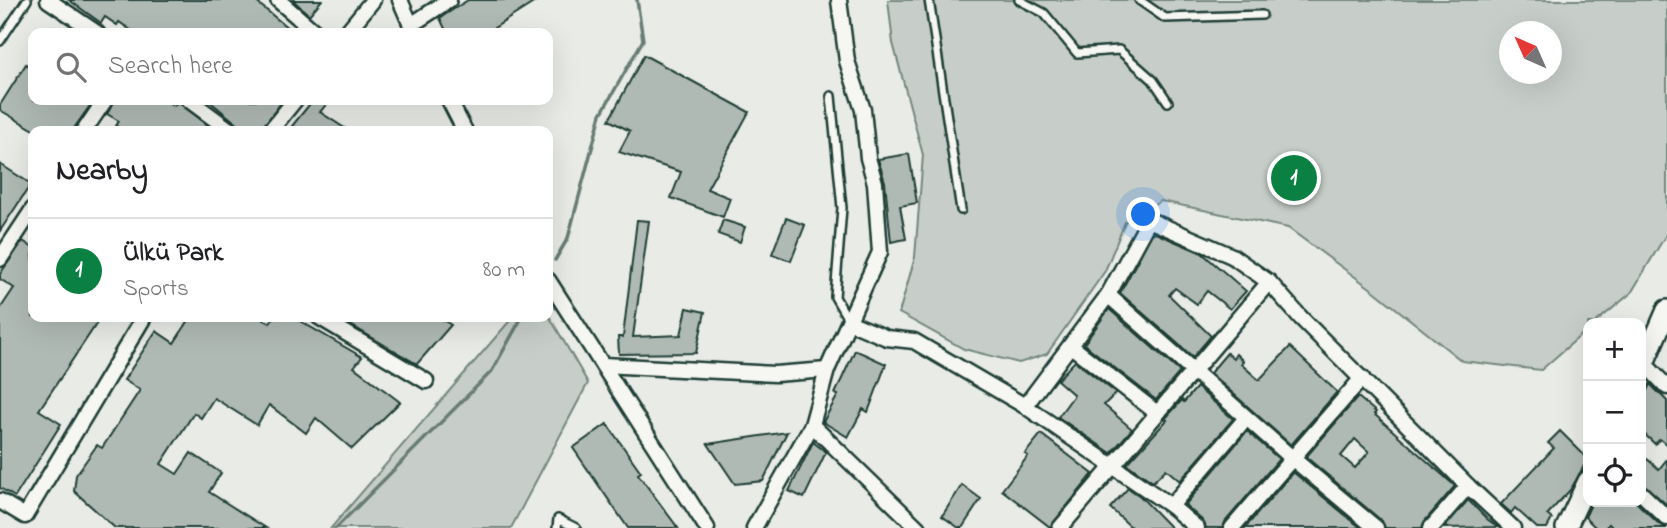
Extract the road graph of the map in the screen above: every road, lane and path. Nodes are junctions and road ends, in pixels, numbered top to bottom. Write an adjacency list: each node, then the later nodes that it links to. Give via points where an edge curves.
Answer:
1 (27, 0): 17 (lane)
2 (278, 0): 13 (street)
3 (373, 0): 14 (street)
4 (400, 0): 15 (street)
5 (449, 0): 16 (street)
6 (839, 0): 37 (street, via 847,61 863,110 875,183 880,252)
7 (929, 0): 28 (lane)
8 (1019, 0): 19 (lane, via 1044,13 1077,53 1119,50 1153,80)
9 (1139, 0): 11 (lane, via 1165,18)
10 (50, 1): 12 (street)
11 (1262, 16)
12 (90, 28)
13 (310, 28)
14 (350, 28)
15 (413, 28)
16 (414, 28)
17 (0, 41)
18 (831, 96): 37 (lane, via 842,208 835,297)
19 (1168, 102)
20 (102, 105): 24 (street)
21 (196, 105): 25 (street)
22 (291, 105): 26 (street)
23 (452, 105): 27 (street)
24 (87, 126)
25 (224, 126)
26 (274, 126)
27 (462, 126)
28 (961, 210)
29 (28, 217): 30 (street)
30 (0, 259)
31 (1269, 282): 33 (street, via 1232,256 1149,220); 43 (street); 44 (street)
32 (553, 288): 40 (street)
33 (1108, 295): 38 (street); 43 (street)
34 (1667, 310): 39 (street)
35 (141, 322): 56 (street, via 25,516)
36 (327, 322): 45 (street)
37 (849, 322): 42 (street); 47 (street, via 887,338 914,341)
38 (1071, 346): 47 (street); 48 (street)
39 (1646, 359)
40 (603, 365): 42 (street, via 775,374); 61 (street)
41 (1646, 369): 46 (street)
42 (827, 370): 50 (street)
43 (1193, 371): 48 (street); 49 (street)
44 (1362, 377): 51 (street); 53 (street)
45 (426, 381)
46 (1667, 387)
47 (1025, 406): 52 (street)
48 (1157, 413): 52 (street)
49 (1246, 418): 51 (street); 57 (street)
50 (812, 425): 62 (street); 63 (street)
51 (1292, 458): 66 (street); 67 (street)
52 (1112, 466): 57 (street); 64 (street)
53 (1468, 486): 68 (street); 69 (street)
54 (1583, 492): 70 (street)
55 (1646, 499): 58 (street)
56 (0, 501)
57 (1171, 506): 65 (street)
58 (1667, 518)
59 (557, 528): 60 (lane, via 558,519)
60 (576, 528)
61 (707, 528)
62 (754, 528)
63 (918, 528)
64 (1060, 528)
65 (1197, 528)
66 (1232, 528)
67 (1376, 528)
68 (1431, 528)
69 (1513, 528)
70 (1566, 528)

